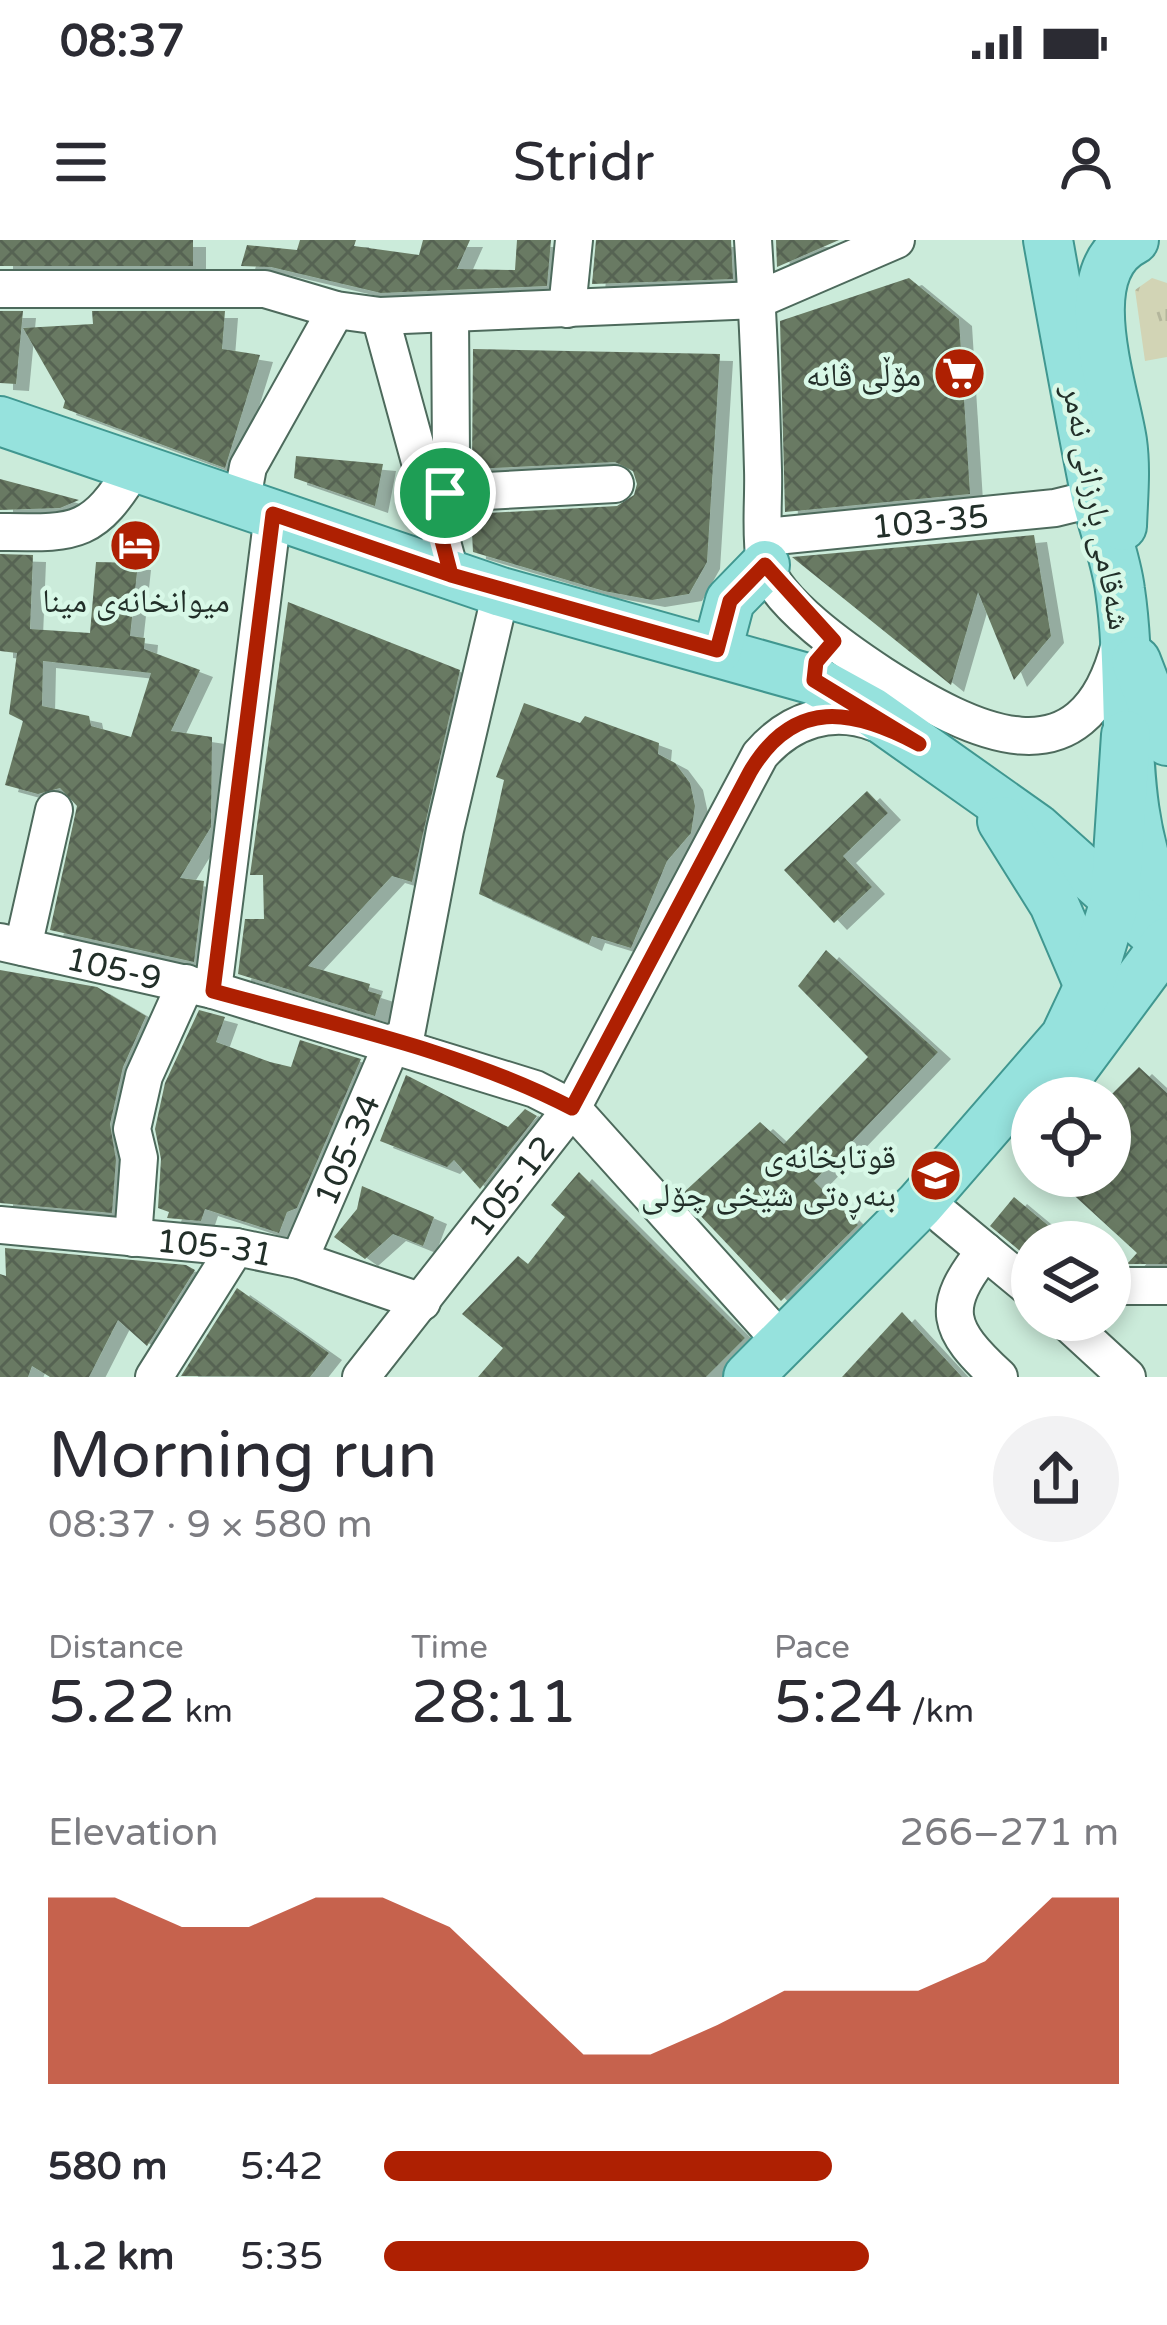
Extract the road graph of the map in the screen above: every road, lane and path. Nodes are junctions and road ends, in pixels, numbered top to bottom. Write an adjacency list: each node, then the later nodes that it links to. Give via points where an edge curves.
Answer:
1 (574, 240): 10 (street)
2 (753, 240): 9 (street)
3 (896, 240): 9 (street)
4 (1048, 240): 18 (main road, شەقامی بارزانی نەمر)
5 (1134, 240): 24 (main road, via 1107,267 1099,304 1124,461)
6 (1156, 240): 7 (main road)
7 (1167, 244)
8 (0, 289): 11 (street, via 265,289)
9 (757, 301): 10 (street); 21 (street)
10 (567, 309): 12 (street)
11 (336, 310): 13 (street); 19 (street, via 248,467)
12 (450, 315): 13 (street); 17 (street, via 451,457)
13 (380, 316): 17 (street)
14 (0, 421): 15 (main road)
15 (134, 467): 19 (main road); 20 (street, via 114,502 80,530)
16 (615, 484): 17 (street)
17 (437, 493): 22 (street)
18 (1096, 498): 21 (street, 103-35); 24 (main road, شەقامی بارزانی نەمر)
19 (257, 509): 22 (main road); 36 (street)
20 (0, 532)
21 (765, 551): 25 (main road, via 730,601); 26 (street)
22 (445, 554): 23 (main road)
23 (501, 592): 25 (main road); 37 (street, 105-34)
24 (1122, 608): 26 (street, via 1106,686 1093,704 1062,730 1025,738 988,732); 27 (main road, شەقامی بارزانی نەمر)
25 (717, 650): 26 (main road)
26 (824, 661): 28 (main road)
27 (1147, 738): 31 (main road, شەقامی بارزانی نەمر)
28 (919, 744): 29 (main road); 39 (street, 105-12, via 846,715 807,720 773,740)
29 (980, 788): 31 (main road, via 1036,828); 35 (main road, via 1054,904)
30 (54, 810): 34 (street)
31 (1136, 866): 32 (main road, شەقامی بارزانی نەمر); 33 (main road); 35 (main road)
32 (1167, 914)
33 (1167, 944): 38 (main road)
34 (12, 945): 36 (street, 105-9)
35 (1089, 986): 52 (main road, via 1049,1059)
36 (200, 987): 37 (street, 105-9); 43 (street, via 144,1076 132,1129 139,1158)
37 (399, 1044): 39 (street, 105-9); 46 (street, 105-34)
38 (1067, 1077)
39 (572, 1108): 50 (street, 105-12); 52 (street)
40 (1011, 1141): 41 (main road)
41 (944, 1217): 45 (street); 52 (main road)
42 (0, 1225): 43 (street, 105-31)
43 (133, 1238): 44 (street, 105-31)
44 (236, 1247): 46 (street, 105-31); 53 (street)
45 (985, 1251): 47 (street); 56 (street, via 958,1285 952,1314 965,1346)
46 (299, 1260): 50 (street, 105-31)
47 (1011, 1271)
48 (1131, 1286): 49 (street)
49 (1167, 1286)
50 (422, 1303): 54 (street, 105-12)
51 (1088, 1341): 57 (street)
52 (783, 1359): 55 (main road)
53 (154, 1377)
54 (361, 1377)
55 (748, 1377)
56 (999, 1377)
57 (1127, 1377)

